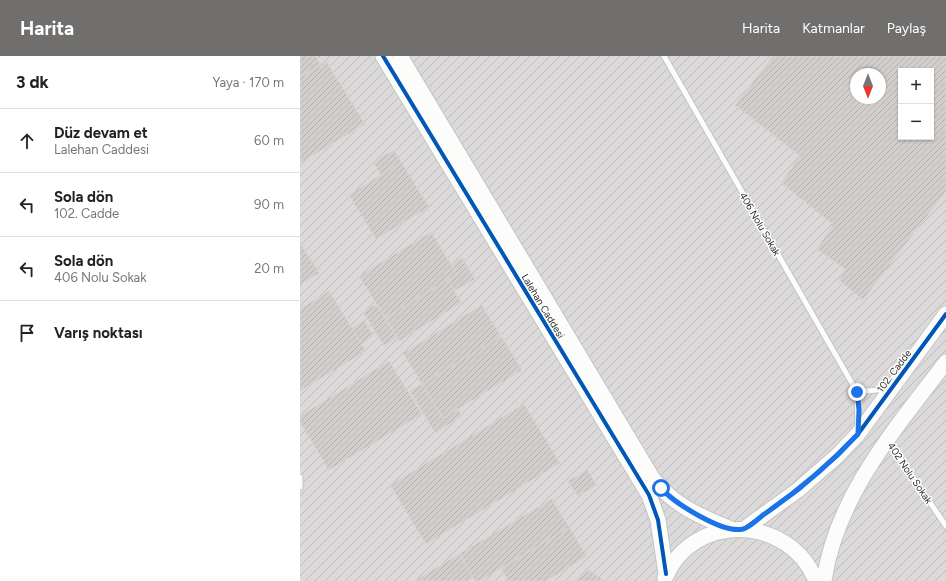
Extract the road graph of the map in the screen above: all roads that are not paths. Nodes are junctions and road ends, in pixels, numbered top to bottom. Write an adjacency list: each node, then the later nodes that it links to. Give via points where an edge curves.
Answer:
1 (383, 56): 14 (street, Lalehan Caddesi, via 649,495 658,520)
2 (400, 56): 13 (street, Lalehan Caddesi, via 654,479 677,503 695,513)
3 (664, 56): 7 (lane, 406 Nolu Sokak)
4 (946, 314): 6 (street, 102. Cadde)
5 (946, 362): 9 (street)
6 (891, 387): 7 (lane); 8 (street, 102. Cadde)
7 (857, 392): 8 (lane, 406 Nolu Sokak)
8 (858, 434): 13 (street, 102. Cadde, via 820,473)
9 (887, 439): 12 (lane, 402 Nolu Sokak); 16 (street, via 853,495 829,556)
10 (300, 478): 11 (lane)
11 (300, 487)
12 (946, 526)
13 (738, 529): 14 (street, via 711,534 693,543 678,557); 15 (street, via 769,534 791,546 808,565)
14 (665, 578)
15 (816, 581)
16 (824, 581)

